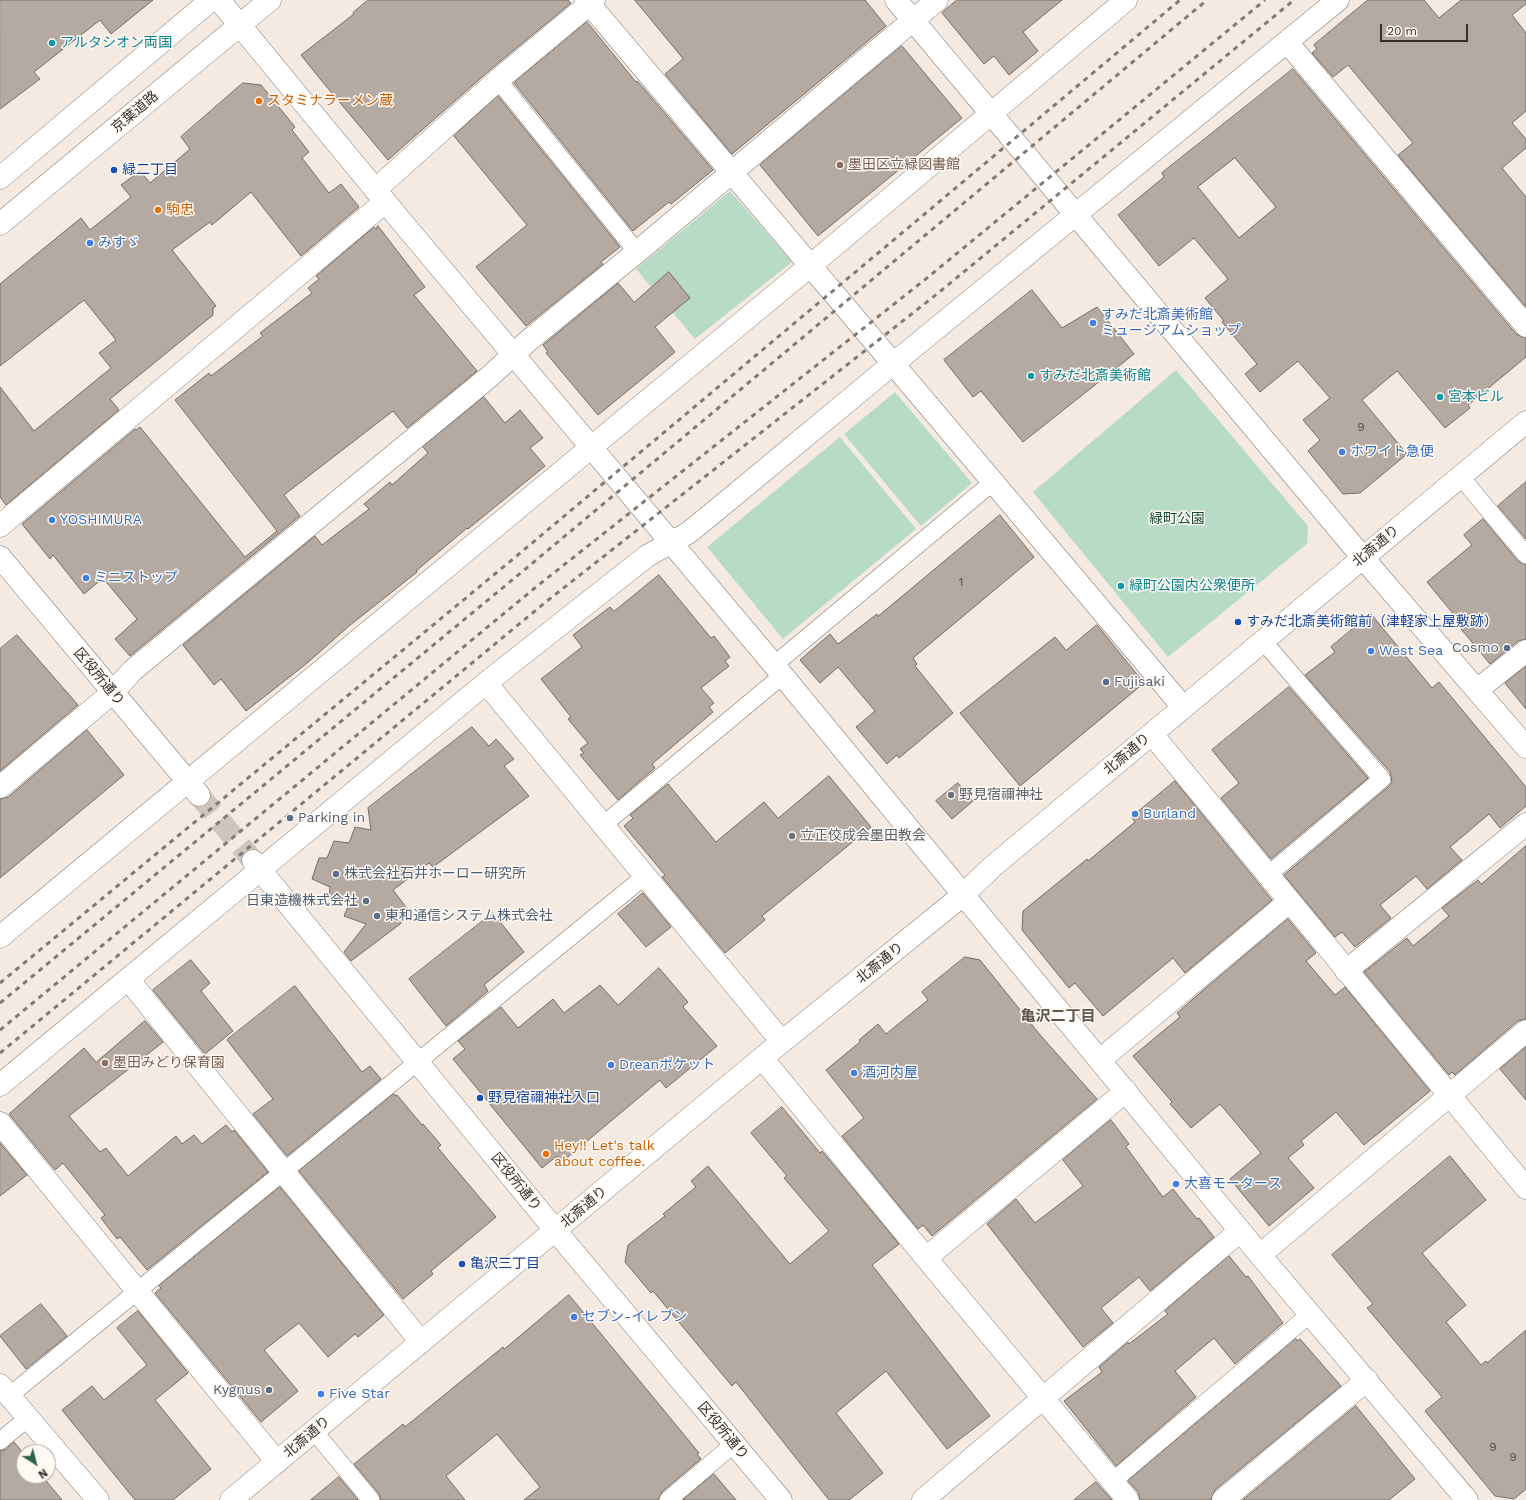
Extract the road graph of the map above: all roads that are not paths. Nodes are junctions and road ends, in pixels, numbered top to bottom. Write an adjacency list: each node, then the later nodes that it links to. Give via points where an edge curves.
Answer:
1 (211, 0): 15 (main road)
2 (219, 0): 10 (main road)
3 (270, 0): 10 (main road, 京葉道路)
4 (896, 0): 9 (main road)
5 (937, 0): 9 (main road)
6 (1126, 0): 13 (main road)
7 (1338, 0): 11 (main road)
8 (590, 1): 12 (main road); 14 (main road)
9 (913, 20): 13 (main road); 14 (main road)
10 (240, 25): 16 (main road); 18 (main road, 京葉道路)
11 (1287, 42): 17 (main road); 21 (main road)
12 (498, 80): 16 (main road); 19 (lane)
13 (992, 113): 17 (main road); 20 (main road)
14 (731, 173): 19 (main road); 20 (main road)
15 (0, 178)
16 (380, 196): 22 (main road); 28 (main road)
17 (1076, 214): 23 (main road); 32 (main road)
18 (0, 224)
19 (637, 252): 22 (main road)
20 (810, 266): 23 (main road); 25 (main road)
21 (1526, 326)
22 (514, 355): 25 (main road); 38 (main road, via 133,670)
23 (893, 364): 27 (main road); 29 (main road, via 708,517)
24 (1526, 422): 26 (main road, 北斎通り)
25 (590, 448): 29 (main road); 43 (main road)
26 (1460, 476): 30 (lane); 32 (main road, 北斎通り)
27 (993, 482): 35 (lane); 39 (main road)
28 (0, 526)
29 (672, 542): 35 (main road); 36 (main road, via 647,556)
30 (1526, 555)
31 (0, 557): 38 (main road, 区役所通り)
32 (1363, 558): 33 (main road, 北斎通り); 37 (main road)
33 (1263, 641): 39 (main road, 北斎通り); 47 (lane, via 1382,779)
34 (1526, 651): 37 (main road)
35 (778, 670): 45 (lane); 49 (main road)
36 (486, 683): 45 (main road); 46 (main road)
37 (1477, 690): 41 (main road)
38 (112, 693): 42 (main road); 43 (main road, 区役所通り)
39 (1183, 707): 40 (main road, 北斎通り)
40 (1152, 734): 47 (main road); 49 (main road, 北斎通り, via 992,867)
41 (1526, 747)
42 (0, 787)
43 (193, 788): 51 (main road)
44 (1526, 824): 52 (main road)
45 (603, 825): 48 (main road)
46 (257, 866): 53 (main road); 58 (main road, 区役所通り)
47 (1268, 875): 50 (main road)
48 (645, 876): 55 (main road); 58 (lane)
49 (963, 895): 55 (main road, 北斎通り); 57 (main road)
50 (1289, 902): 52 (main road); 57 (main road)
51 (0, 937)
52 (1346, 971): 61 (main road)
53 (128, 979): 59 (main road); 63 (main road)
54 (1526, 1031): 61 (main road)
55 (782, 1042): 56 (main road, 北斎通り)
56 (762, 1058): 65 (main road, 北斎通り); 68 (main road)
57 (1100, 1060): 60 (main road)
58 (418, 1061): 63 (lane); 65 (main road, 区役所通り)
59 (0, 1085)
60 (1126, 1091): 66 (main road); 68 (main road)
61 (1450, 1095): 64 (main road); 67 (main road)
62 (0, 1123): 69 (main road)
63 (283, 1172): 69 (lane); 71 (main road)
64 (1526, 1188)
65 (555, 1230): 71 (main road, 北斎通り); 78 (main road, 区役所通り)
66 (1240, 1230): 67 (main road); 74 (main road)
67 (1260, 1255): 70 (main road)
68 (926, 1258): 74 (main road)
69 (137, 1291): 73 (lane); 79 (main road)
70 (1310, 1314): 72 (main road); 80 (lane)
71 (421, 1342): 76 (main road, 北斎通り)
72 (1367, 1380): 88 (main road); 89 (main road)
73 (5, 1390): 75 (main road)
74 (1042, 1398): 80 (main road); 86 (main road)
75 (28, 1418): 77 (lane); 81 (main road)
76 (314, 1431): 79 (main road, 北斎通り); 83 (lane)
77 (0, 1441)
78 (734, 1444): 84 (lane); 85 (main road, 区役所通り)
79 (277, 1462): 82 (main road, 北斎通り)
80 (1113, 1481): 87 (main road)
81 (98, 1500)
82 (231, 1500)
83 (371, 1500)
84 (668, 1500)
85 (781, 1500)
86 (924, 1500)
87 (1128, 1500)
88 (1223, 1500)
89 (1466, 1500)

